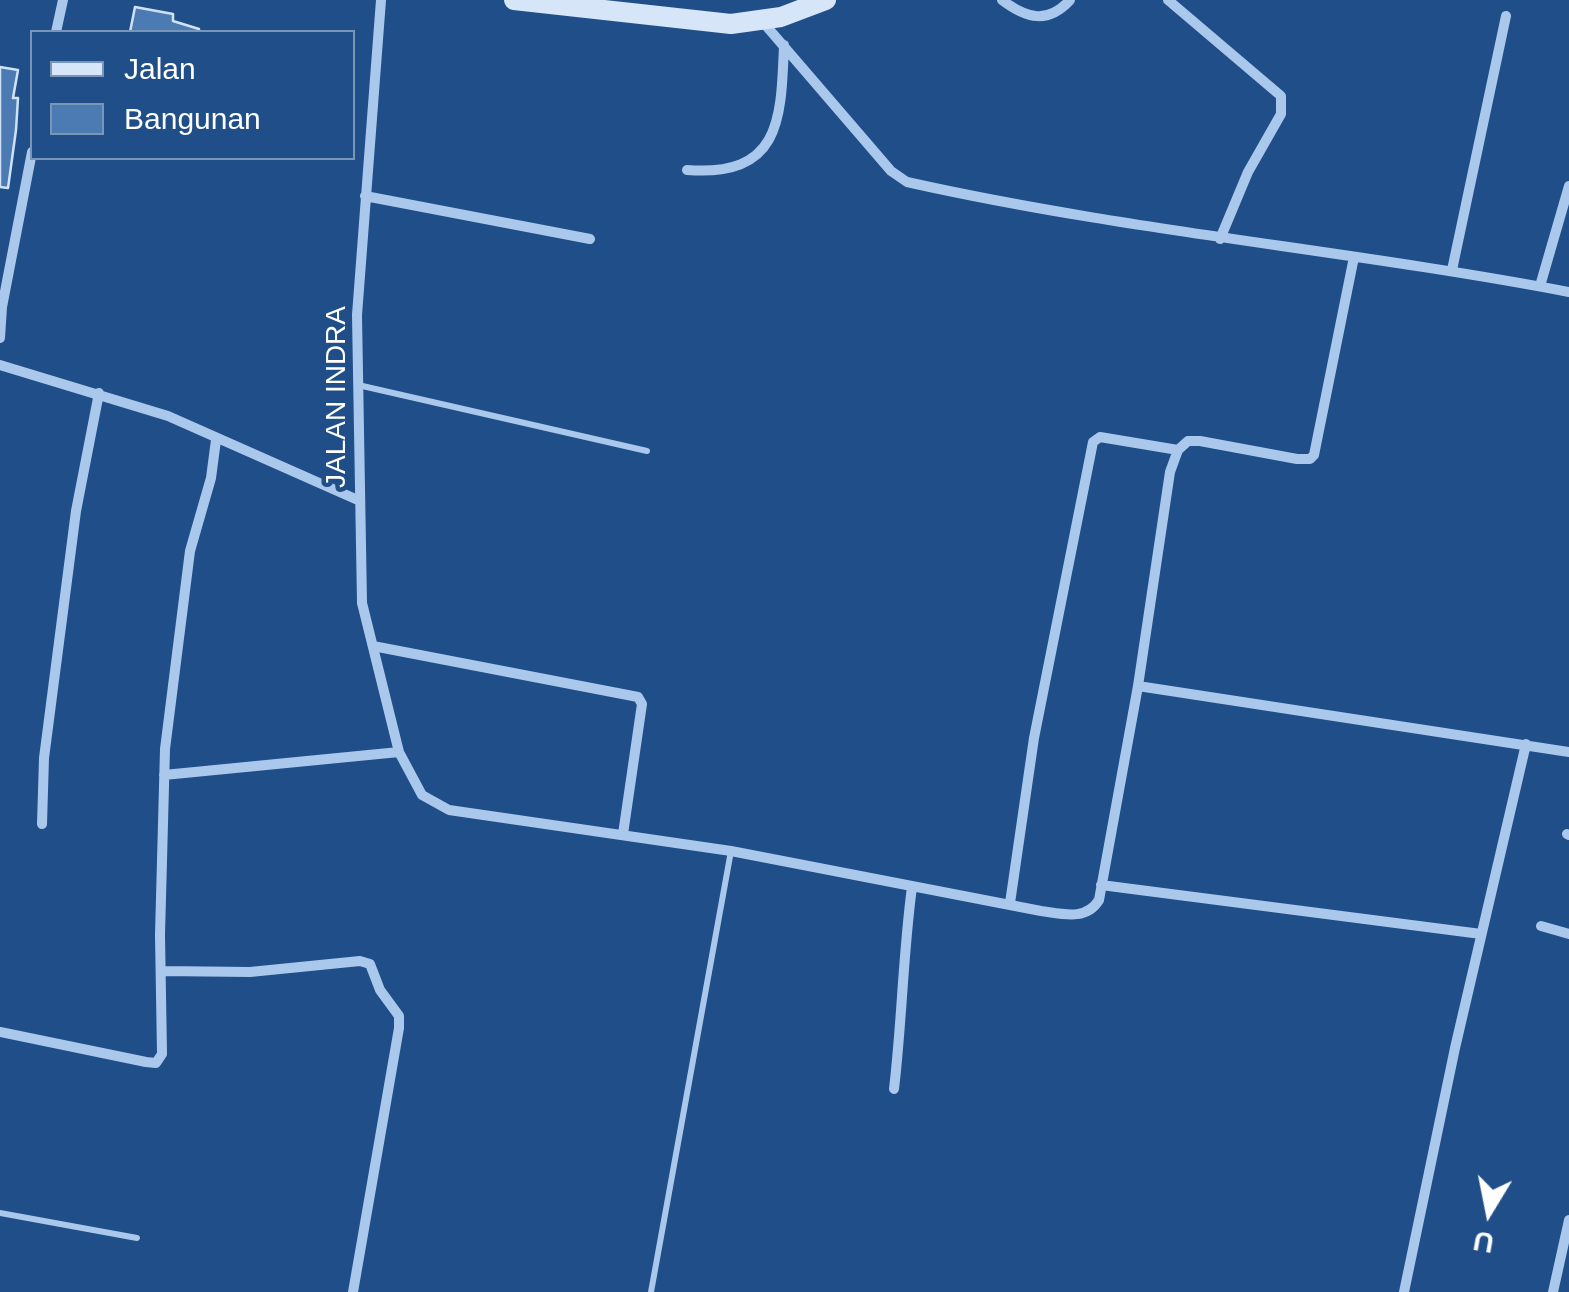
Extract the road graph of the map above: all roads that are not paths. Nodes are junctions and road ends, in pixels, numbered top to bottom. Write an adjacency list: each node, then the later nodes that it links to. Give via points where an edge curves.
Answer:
1 (62, 0): 10 (street)
2 (381, 0): 15 (street, JALAN INDRA)
3 (514, 0): 9 (main road, via 690,21)
4 (826, 0): 9 (main road)
5 (1002, 0): 6 (street, via 1042,16)
6 (1070, 0)
7 (1168, 0): 17 (street, via 1281,96 1281,114)
8 (1506, 16): 19 (street)
9 (762, 21): 11 (street)
10 (56, 30)
11 (784, 45): 13 (street, via 781,112 765,150 748,162); 17 (street, via 907,182)
12 (30, 160): 22 (street)
13 (686, 170)
14 (1569, 186): 20 (street)
15 (365, 196): 16 (street); 24 (street, JALAN INDRA)
16 (590, 239)
17 (1220, 239): 18 (street)
18 (1354, 257): 19 (street); 27 (street, via 1314,455 1298,460 1200,441)
19 (1452, 270): 20 (street)
20 (1540, 286): 21 (street)
21 (1569, 292)
22 (0, 338)
23 (0, 365): 25 (street)
24 (358, 385): 28 (lane); 29 (street, JALAN INDRA)
25 (99, 394): 26 (street); 36 (street, via 76,511 44,758)
26 (216, 440): 29 (street); 35 (street, via 190,551)
27 (1178, 450): 31 (street); 41 (street, via 1100,436 1092,442 1034,738)
28 (648, 452)
29 (360, 501): 30 (street, JALAN INDRA, via 362,603)
30 (373, 646): 33 (street, JALAN INDRA); 37 (street, via 638,697)
31 (1138, 686): 32 (street); 39 (street)
32 (1526, 744): 34 (street); 43 (street)
33 (399, 752): 35 (street); 37 (street, JALAN INDRA, via 416,786 449,810)
34 (1569, 752)
35 (164, 776): 45 (street)
36 (42, 824)
37 (623, 834): 38 (street)
38 (731, 851): 40 (street); 52 (lane)
39 (1101, 884): 41 (street, via 1093,910 1082,915); 43 (street)
40 (912, 887): 41 (street); 47 (street)
41 (1010, 903)
42 (1540, 926): 44 (street)
43 (1482, 934): 53 (street)
44 (1569, 934)
45 (161, 971): 46 (street, via 163,1042 156,1063); 51 (street, via 370,964 399,1028)
46 (0, 1032)
47 (894, 1089)
48 (0, 1213): 50 (lane)
49 (1569, 1220): 54 (street)
50 (137, 1238)
51 (354, 1292)
52 (651, 1292)
53 (1404, 1292)
54 (1554, 1292)

